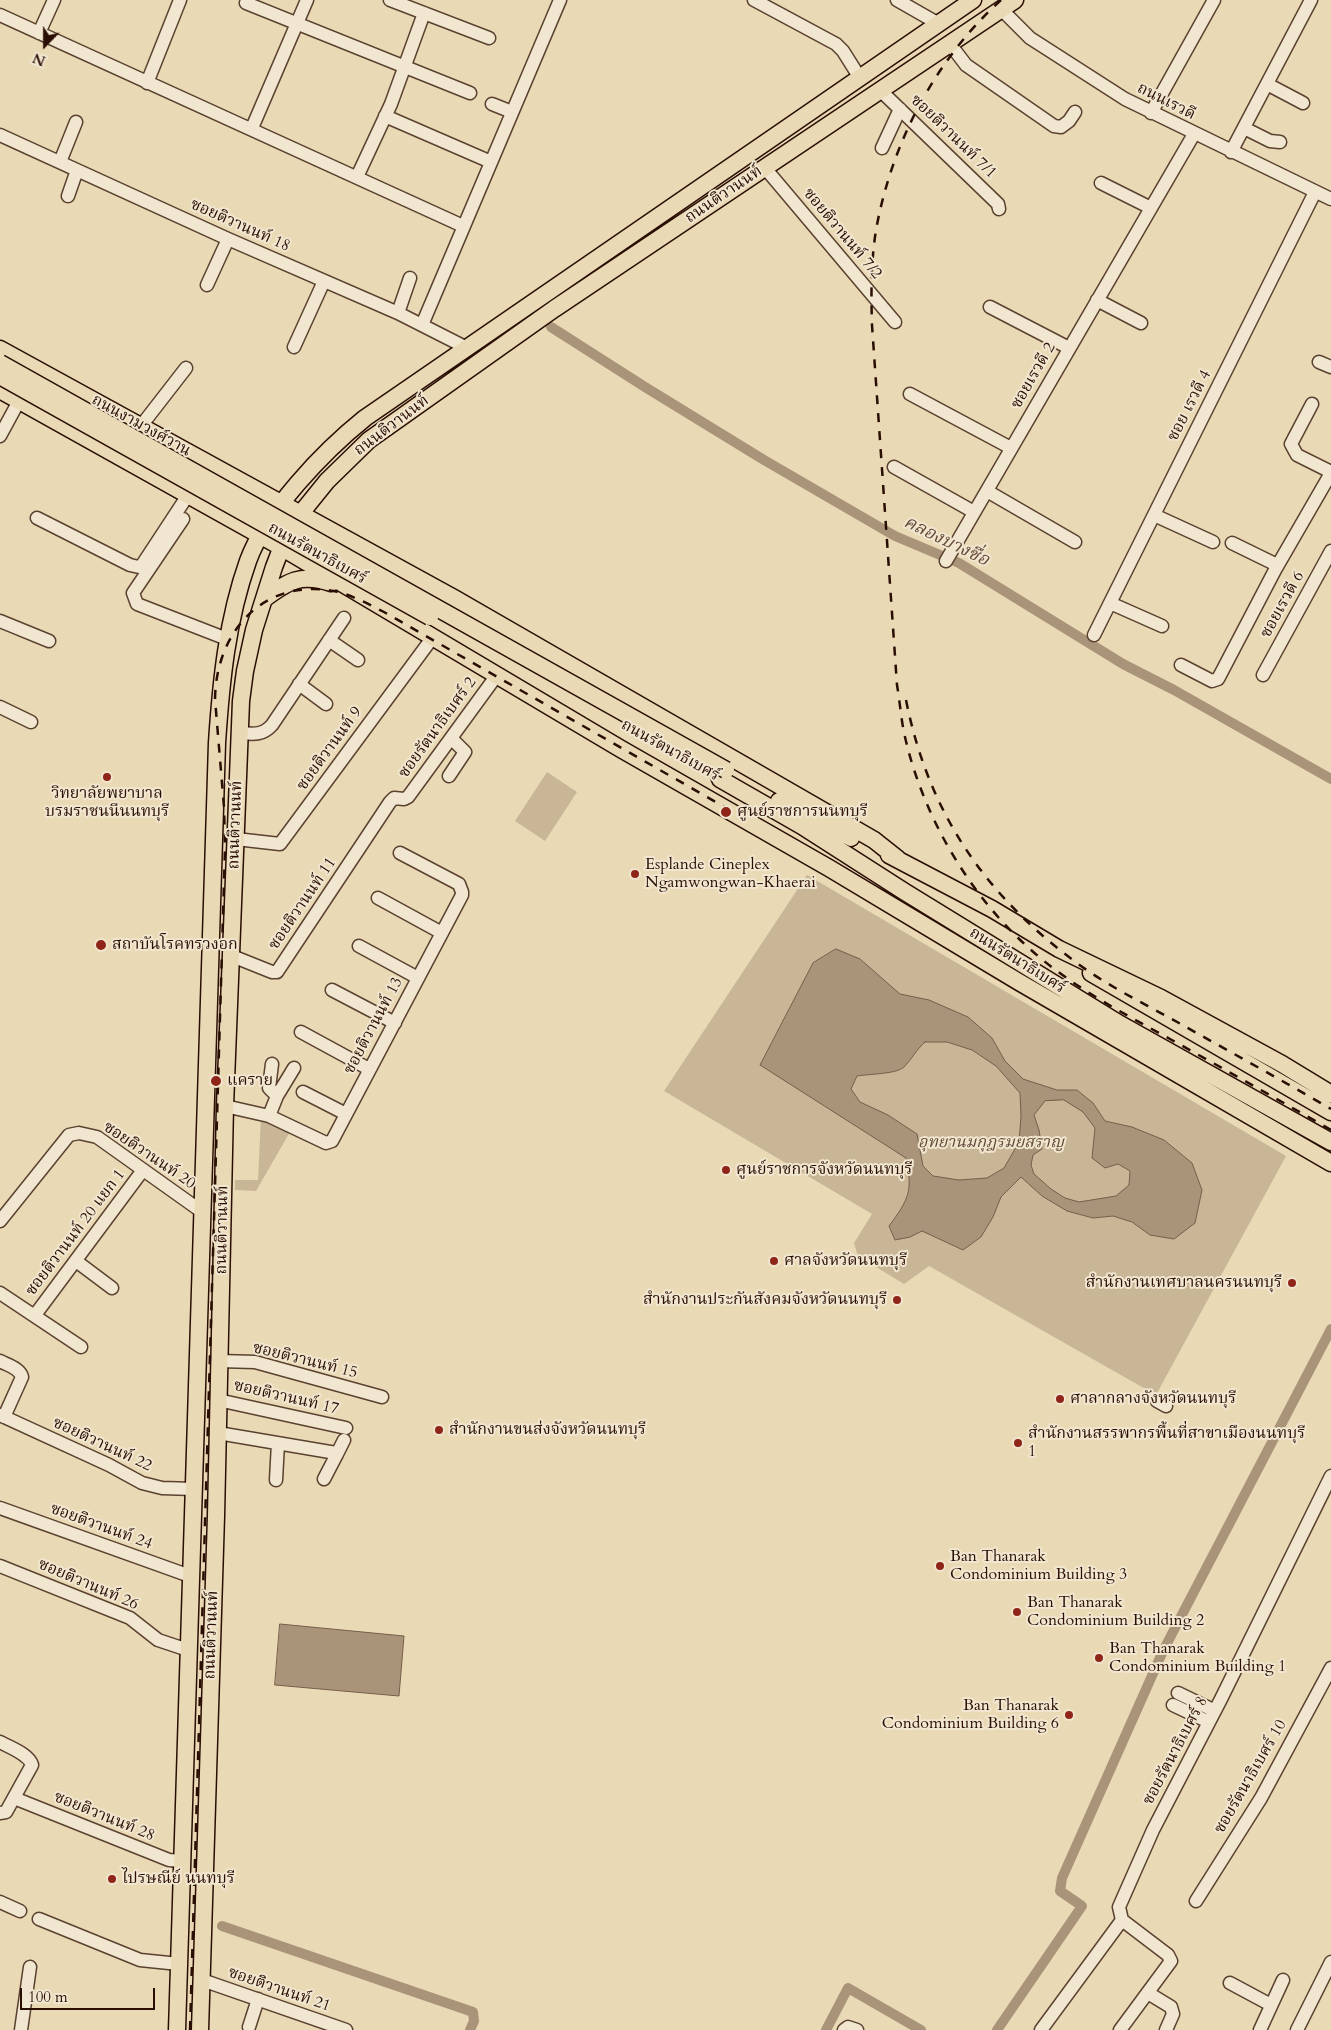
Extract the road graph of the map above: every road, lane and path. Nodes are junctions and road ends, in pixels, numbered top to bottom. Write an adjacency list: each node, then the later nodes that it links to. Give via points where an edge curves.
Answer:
1 (54, 0): 17 (street)
2 (180, 0): 22 (street)
3 (307, 0): 15 (street)
4 (390, 0): 13 (street)
5 (560, 0): 29 (street)
6 (754, 0): 21 (street, via 836,44)
7 (898, 0): 16 (street)
8 (973, 0): 16 (main road, ถนนติวานนท์)
9 (1214, 0): 31 (street)
10 (1311, 0): 23 (street)
11 (246, 3): 15 (street)
12 (1011, 3): 19 (main road, ถนนติวานนท์); 31 (street, ถนนเรวดี, via 1030,38)
13 (424, 13): 18 (street); 20 (street)
14 (0, 15): 17 (street)
15 (297, 23): 20 (street); 34 (street)
16 (939, 24): 21 (main road, ถนนติวานนท์)
17 (39, 33): 22 (street)
18 (489, 38)
19 (950, 44): 24 (main road, ถนนติวานนท์); 30 (street, via 966,65 1054,126 1061,127)
20 (404, 66): 25 (street); 32 (street)
21 (860, 78): 64 (main road, ถนนติวานนท์)
22 (147, 83): 34 (street)
23 (1267, 84): 26 (street); 35 (street)
24 (880, 91): 28 (street, ซอยติวานนท์ 7/1); 43 (main road, ถนนติวานนท์)
25 (470, 93)
26 (1303, 103)
27 (492, 104): 29 (street)
28 (900, 109): 39 (street); 51 (street, ซอยติวานนท์ 7/1, via 998,204)
29 (512, 112): 42 (street)
30 (1074, 112)
31 (1151, 112): 36 (street, ถนนเรวดี)
32 (385, 116): 42 (street); 45 (street)
33 (76, 122): 41 (street)
34 (252, 128): 45 (street)
35 (1244, 128): 38 (street, via 1270,141); 40 (street)
36 (1194, 134): 40 (street, ถนนเรวดี); 50 (street, ซอยเรวดี 2)
37 (0, 135): 41 (street, ซอยติวานนท์ 18)
38 (1280, 142)
39 (882, 148)
40 (1231, 152): 47 (street, ถนนเรวดี)
41 (60, 162): 44 (street, ซอยติวานนท์ 18)
42 (490, 162): 52 (street)
43 (764, 168): 60 (street, ซอยติวานนท์ 7/2); 83 (main road, ถนนติวานนท์, via 369,440)
44 (77, 170): 48 (street); 53 (street, ซอยติวานนท์ 18)
45 (357, 177): 52 (street)
46 (1101, 183): 50 (street)
47 (1315, 192): 49 (street, ถนนเรวดี); 85 (street, ซอย เรวดี 4)
48 (68, 196)
49 (1331, 200)
50 (1151, 208): 57 (street, ซอยเรวดี 2)
51 (999, 209)
52 (463, 226): 62 (street)
53 (228, 239): 55 (street, ซอยติวานนท์ 18); 56 (street)
54 (410, 278): 59 (street)
55 (324, 281): 59 (street, ซอยติวานนท์ 18); 63 (street)
56 (207, 285)
57 (1097, 300): 61 (street); 65 (street, ซอยเรวดี 2)
58 (990, 307): 65 (street)
59 (398, 313): 62 (street, ซอยติวานนท์ 18)
60 (895, 322)
61 (1141, 323)
62 (422, 325): 64 (street, ซอยติวานนท์ 18)
63 (294, 347)
64 (467, 348): 82 (main road, ถนนติวานนท์, via 338,440)
65 (1069, 348): 76 (street, ซอยเรวดี 2)
66 (0, 349): 74 (main road, ถนนงามวงศ์วาน)
67 (0, 363): 119 (main road, ถนนรัตนาธิเบศร์, bridge)
68 (186, 368): 74 (street)
69 (0, 376): 119 (main road, ถนนรัตนาธิเบศร์, bridge)
70 (0, 390): 72 (main road)
71 (910, 394): 76 (street)
72 (19, 401): 75 (street); 81 (main road)
73 (1312, 404): 79 (street, via 1290,444 1297,455)
74 (141, 426): 77 (main road, ถนนงามวงศ์วาน)
75 (0, 436)
76 (1011, 448): 80 (street, ซอยเรวดี 2)
77 (195, 456): 82 (main road, ถนนงามวงศ์วาน); 88 (main road, via 208,481 260,515)
78 (894, 467): 84 (street)
79 (1331, 472): 95 (street)
80 (987, 491): 84 (street, ซอยเรวดี 2); 90 (street)
81 (188, 495): 86 (street, via 139,567); 88 (main road)
82 (280, 506): 83 (main road, ถนนรัตนาธิเบศร์); 88 (main road, ถนนติวานนท์); 89 (main road)
83 (301, 512): 89 (main road, ถนนติวานนท์); 97 (main road, ถนนรัตนาธิเบศร์)
84 (974, 512): 94 (street, ซอยเรวดี 2)
85 (1154, 514): 91 (street); 99 (street, ซอย เรวดี 4)
86 (37, 518)
87 (183, 519): 106 (street, via 133,593 137,604)
88 (264, 529): 89 (main road); 106 (main road, ถนนติวานนท์, via 248,560)
89 (285, 538): 96 (main road, ถนนรัตนาธิเบศร์); 98 (main road, ถนนติวานนท์); 100 (main road, via 297,536 365,574)
90 (1075, 542)
91 (1212, 542)
92 (1232, 543): 95 (street)
93 (1331, 551): 112 (street, ซอยเรวดี 6)
94 (946, 561)
95 (1277, 565): 110 (street, via 1218,679 1212,681)
96 (364, 595): 98 (main road, via 318,578 304,578 282,586); 100 (main road, ถนนรัตนาธิเบศร์)
97 (454, 598): 105 (main road, via 433,597 422,607 421,622); 124 (main road, ถนนรัตนาธิเบศร์, via 874,840)
98 (264, 599): 117 (main road, ถนนติวานนท์, via 245,671)
99 (1110, 603): 103 (street); 104 (street, ซอย เรวดี 4)
100 (382, 606): 105 (main road, ถนนรัตนาธิเบศร์)
101 (344, 618): 107 (street)
102 (0, 621): 108 (street)
103 (1162, 626)
104 (1094, 635)
105 (432, 636): 111 (main road, ถนนรัตนาธิเบศร์); 121 (street, ซอยติวานนท์ 9, via 280,844)
106 (227, 639): 125 (main road, ถนนติวานนท์, via 217,744)
107 (329, 640): 109 (street); 113 (street)
108 (48, 641)
109 (358, 660)
110 (1180, 665)
111 (497, 675): 118 (street, ซอยรัตนาธิเบศร์ 2); 147 (main road, ถนนรัตนาธิเบศร์)
112 (1263, 675)
113 (299, 684): 114 (street); 117 (street, via 266,732)
114 (326, 704)
115 (0, 707): 116 (street)
116 (31, 722)
117 (238, 733): 121 (main road, ถนนติวานนท์)
118 (451, 738): 120 (street, via 465,752); 122 (street, ซอยรัตนาธิเบศร์ 2, via 408,797 392,799)
119 (723, 775): 124 (main road, ถนนรัตนาธิเบศร์); 146 (main road, ถนนรัตนาธิเบศร์, via 1120,1024)
120 (449, 776)
121 (236, 839): 126 (main road, ถนนติวานนท์)
122 (365, 839): 131 (street, ซอยติวานนท์ 11, via 277,972)
123 (400, 853): 128 (street, ซอยติวานนท์ 13, via 459,884 462,895)
124 (898, 859): 130 (main road, ถนนรัตนาธิเบศร์)
125 (212, 890): 126 (main road); 149 (main road, ถนนติวานนท์)
126 (234, 892): 131 (main road, ถนนติวานนท์)
127 (378, 898): 128 (street)
128 (442, 933): 132 (street, ซอยติวานนท์ 13)
129 (359, 946): 132 (street)
130 (1060, 949): 140 (main road, ถนนรัตนาธิเบศร์, via 1161,998); 143 (main road, ถนนรัตนาธิเบศร์, via 1096,976)
131 (232, 956): 142 (main road, ถนนติวานนท์)
132 (418, 978): 134 (street, ซอยติวานนท์ 13)
133 (332, 990): 134 (street)
134 (395, 1023): 138 (street, ซอยติวานนท์ 13)
135 (301, 1032): 138 (street)
136 (272, 1064): 141 (street, via 269,1088)
137 (294, 1068): 141 (street)
138 (369, 1069): 144 (street, ซอยติวานนท์ 13)
139 (303, 1092): 144 (street)
140 (1331, 1094)
141 (277, 1096): 145 (street)
142 (225, 1106): 145 (street, ซอยติวานนท์ 13); 157 (main road, ถนนติวานนท์)
143 (1331, 1112)
144 (346, 1114): 145 (street, ซอยติวานนท์ 13, via 332,1141 326,1143)
145 (268, 1116)
146 (1331, 1142)
147 (1331, 1163)
148 (143, 1170): 149 (street, ซอยติวานนท์ 20); 150 (street, ซอยติวานนท์ 20, via 97,1137 74,1132 69,1134); 151 (street, ซอยติวานนท์ 20 แยก 1)
149 (201, 1211): 167 (main road, ถนนติวานนท์)
150 (0, 1221)
151 (76, 1261): 152 (street); 154 (street, ซอยติวานนท์ 20 แยก 1)
152 (112, 1288)
153 (0, 1293): 154 (street)
154 (35, 1316): 155 (street)
155 (81, 1347)
156 (0, 1361): 160 (street, via 17,1369 22,1376)
157 (220, 1361): 158 (street, ซอยติวานนท์ 15, via 255,1362); 159 (main road, ถนนติวานนท์)
158 (382, 1397)
159 (218, 1400): 161 (main road, ถนนติวานนท์); 163 (street, ซอยติวานนท์ 17, via 345,1434)
160 (2, 1416): 167 (street, ซอยติวานนท์ 22, via 142,1483 162,1488)
161 (218, 1433): 162 (street); 178 (main road, ถนนติวานนท์)
162 (278, 1443): 163 (street); 166 (street)
163 (337, 1454): 165 (street)
164 (1331, 1476): 175 (street, ซอยรัตนาธิเบศร์ 8)
165 (324, 1479)
166 (276, 1480)
167 (194, 1489): 170 (main road, ถนนติวานนท์)
168 (0, 1508): 170 (street, ซอยติวานนท์ 24)
169 (0, 1566): 171 (street, ซอยติวานนท์ 26, via 130,1618 158,1640)
170 (190, 1576): 171 (main road, ถนนติวานนท์)
171 (188, 1650): 177 (main road, ถนนติวานนท์)
172 (1331, 1668): 182 (street, ซอยรัตนาธิเบศร์ 10, via 1261,1798)
173 (1178, 1693): 175 (street)
174 (1173, 1705): 175 (street)
175 (1212, 1716): 186 (street, ซอยรัตนาธิเบศร์ 8, via 1153,1830 1119,1907)
176 (0, 1742): 179 (street, via 32,1764)
177 (185, 1745): 178 (main road); 181 (main road, ถนนติวานนท์)
178 (208, 1746): 190 (main road, ถนนติวานนท์)
179 (14, 1798): 180 (street, via 6,1812); 181 (street, ซอยติวานนท์ 28, via 169,1860)
180 (0, 1813)
181 (182, 1861): 188 (main road, ถนนติวานนท์)
182 (1196, 1901)
183 (0, 1902): 184 (street)
184 (20, 1911)
185 (39, 1919): 188 (street, via 140,1960)
186 (1122, 1920): 193 (street, via 1168,1955 1171,1961); 203 (street)
187 (1331, 1962): 207 (street)
188 (179, 1964): 198 (main road, ถนนติวานนท์)
189 (30, 1967): 197 (street)
190 (202, 1980): 194 (street, ซอยติวานนท์ 21); 199 (main road, ถนนติวานนท์)
191 (1283, 1980): 195 (street)
192 (1230, 1983): 195 (street)
193 (1148, 1993): 204 (street); 205 (street, via 1172,2007 1173,2014)
194 (258, 1999): 196 (street); 200 (street, ซอยติวานนท์ 21)
195 (1271, 2005): 206 (street)
196 (249, 2026)
197 (20, 2030)
198 (177, 2030)
199 (200, 2030)
200 (346, 2030)
201 (844, 2030): 202 (street, via 848,2027)
202 (857, 2030)
203 (1041, 2030)
204 (1120, 2030)
205 (1166, 2030)
206 (1260, 2030)
207 (1297, 2030)

